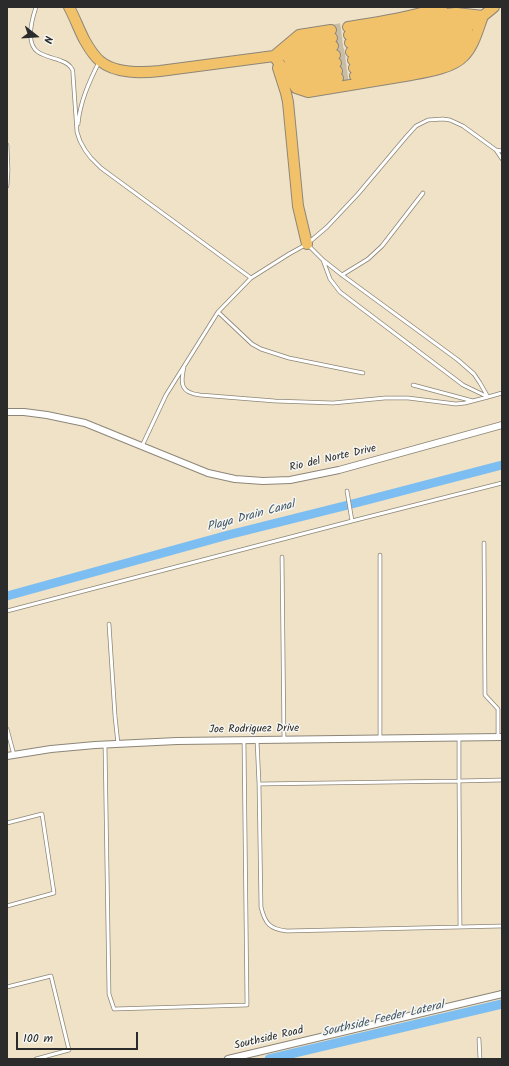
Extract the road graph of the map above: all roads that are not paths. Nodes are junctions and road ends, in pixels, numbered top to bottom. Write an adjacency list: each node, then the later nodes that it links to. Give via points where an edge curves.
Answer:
1 (36, 7): 11 (lane, via 32,21 32,43 39,52 67,63 72,68)
2 (69, 7): 10 (main road, via 85,41)
3 (442, 7): 7 (main road, via 399,18)
4 (456, 7): 6 (main road)
5 (494, 7): 6 (main road)
6 (483, 16): 7 (main road, via 426,37); 7 (main road, via 446,14 412,24); 7 (main road, via 455,55 423,64); 9 (main road, via 466,56 442,68 412,76 308,92 296,88)
7 (351, 52)
8 (335, 54): 9 (main road); 9 (main road, via 304,69); 9 (main road, via 299,35); 9 (main road, via 306,84)
9 (274, 56): 10 (main road, via 147,72 120,70); 18 (main road, via 288,102 298,206)
10 (99, 61): 11 (lane, via 79,111)
11 (77, 132): 21 (lane, via 85,150 101,168)
12 (7, 145): 16 (lane)
13 (496, 150): 14 (lane); 15 (lane); 18 (lane, via 463,126 450,120 435,119 422,122 411,131 340,214)
14 (502, 152)
15 (502, 159)
16 (7, 186)
17 (422, 194): 20 (lane, via 382,246 368,259)
18 (307, 244): 19 (lane); 21 (lane)
19 (323, 260): 20 (lane); 27 (lane, via 330,279 340,292 463,385)
20 (342, 275): 27 (lane, via 458,360 474,374)
21 (251, 278): 22 (lane)
22 (218, 312): 23 (lane); 24 (lane, via 252,344 261,349 289,358)
23 (184, 367): 28 (lane, via 183,386 193,394 333,403 394,398 418,398 456,404); 31 (lane, via 166,395)
24 (363, 373)
25 (412, 385): 28 (lane)
26 (502, 393): 27 (lane)
27 (488, 398): 28 (lane)
28 (475, 401)
29 (7, 412): 31 (street, Rio del Norte Drive, via 47,415 85,423)
30 (502, 425): 31 (street, Rio del Norte Drive, via 339,470 275,481 248,481 208,473)
31 (142, 446)
32 (502, 483): 34 (lane)
33 (346, 491): 34 (lane)
34 (352, 520): 38 (lane)
35 (484, 543): 41 (lane, via 485,695 498,709)
36 (380, 555): 43 (lane)
37 (282, 557): 46 (lane)
38 (7, 611)
39 (109, 624): 48 (lane)
40 (7, 729): 49 (lane)
41 (500, 737): 42 (street, Joe Rodriguez Drive)
42 (459, 738): 43 (street, Joe Rodriguez Drive); 51 (lane)
43 (380, 739): 46 (street, Joe Rodriguez Drive)
44 (244, 740): 45 (street, Joe Rodriguez Drive); 47 (lane, via 247,1004 114,1009 109,994); 48 (street, Joe Rodriguez Drive)
45 (258, 740): 46 (street, Joe Rodriguez Drive); 52 (lane)
46 (284, 740)
47 (105, 744): 48 (street, Joe Rodriguez Drive); 49 (street, Joe Rodriguez Drive)
48 (118, 744)
49 (10, 756)
50 (502, 780): 51 (lane)
51 (459, 781): 52 (lane); 56 (lane)
52 (259, 784): 56 (lane, via 261,907 264,918 276,930)
53 (7, 823): 54 (lane, via 42,814 54,893)
54 (7, 906)
55 (502, 926): 56 (lane)
56 (460, 927)
57 (7, 987): 60 (lane, via 51,976 69,1050)
58 (502, 994): 61 (street, Southside Road)
59 (479, 1039): 62 (lane)
60 (36, 1059)
61 (228, 1059)
62 (480, 1059)

